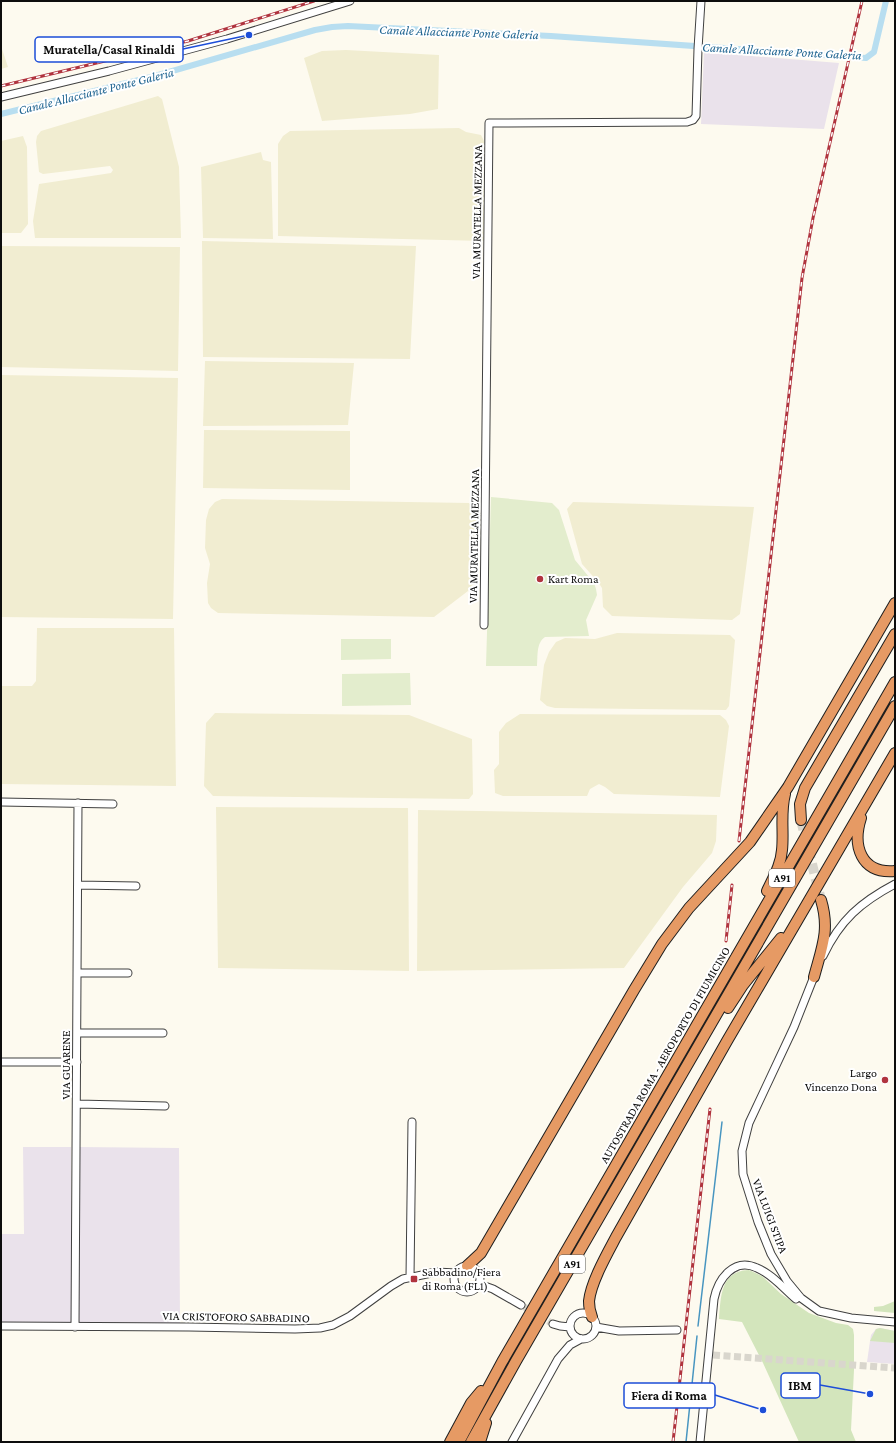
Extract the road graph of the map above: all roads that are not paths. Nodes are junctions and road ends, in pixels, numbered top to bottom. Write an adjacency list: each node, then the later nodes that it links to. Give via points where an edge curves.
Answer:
1 (350, 1): 3 (street, via 227,39)
2 (701, 1): 5 (street, VIA MURATELLA MEZZANA, via 696,116 693,120 489,124)
3 (1, 97)
4 (895, 603): 10 (highway)
5 (484, 625)
6 (895, 634): 15 (highway, via 805,788 800,804)
7 (895, 682): 22 (highway, AUTOSTRADA ROMA - AEROPORTO DI FIUMICINO / A91)
8 (895, 706): 30 (highway, AUTOSTRADA ROMA - AEROPORTO DI FIUMICINO / A91)
9 (895, 753): 12 (highway)
10 (788, 787): 22 (highway, via 783,806 781,860 764,898); 34 (highway, via 750,842 689,908 658,951 481,1253)
11 (1, 802): 13 (street)
12 (867, 802): 16 (highway, via 858,829 860,852 865,861 873,867); 21 (highway)
13 (78, 803): 14 (street); 18 (street, VIA GUARENE)
14 (113, 804)
15 (801, 820)
16 (895, 871)
17 (895, 884): 25 (street, VIA LUIGI STIPA, via 869,898 844,921 833,937)
18 (78, 885): 19 (street); 23 (street, VIA GUARENE)
19 (136, 886)
20 (821, 900): 25 (highway, via 826,926)
21 (808, 903): 30 (highway, via 798,911 781,938 740,989 715,1030); 40 (highway, via 609,1250 590,1295 589,1308)
22 (759, 918): 49 (highway, AUTOSTRADA ROMA - AEROPORTO DI FIUMICINO / A91)
23 (78, 973): 24 (street); 26 (street, VIA GUARENE)
24 (128, 973)
25 (814, 977): 39 (street, VIA LUIGI STIPA, via 752,1114 744,1142 742,1162 743,1174 758,1222 781,1272 797,1294)
26 (77, 1033): 27 (street); 29 (street, VIA GUARENE)
27 (163, 1033)
28 (1, 1062): 29 (street)
29 (77, 1062): 31 (street, VIA GUARENE)
30 (681, 1075): 50 (highway, AUTOSTRADA ROMA - AEROPORTO DI FIUMICINO / A91)
31 (77, 1104): 32 (street); 44 (street, VIA GUARENE)
32 (164, 1106)
33 (412, 1122): 36 (street)
34 (467, 1266): 35 (street, via 460,1268); 37 (street, via 478,1272)
35 (456, 1273): 36 (street, VIA CRISTOFORO SABBADINO, via 436,1272); 37 (street, via 454,1281 462,1291 470,1292)
36 (410, 1277): 44 (street, VIA CRISTOFORO SABBADINO, via 391,1286 342,1321 320,1328)
37 (479, 1284): 38 (street)
38 (520, 1305)
39 (819, 1311): 41 (street, VIA LUIGI STIPA, via 851,1318); 56 (street, via 802,1303 756,1267 741,1266 725,1274 714,1299)
40 (592, 1317): 45 (street, via 580,1314 573,1319); 46 (street)
41 (895, 1322)
42 (553, 1324): 45 (street)
43 (1, 1326): 44 (street, VIA CRISTOFORO SABBADINO)
44 (75, 1327)
45 (570, 1327): 48 (street, via 573,1335)
46 (596, 1327): 47 (street, via 619,1331); 48 (street, via 589,1338)
47 (677, 1330)
48 (580, 1339): 55 (street, via 570,1345 558,1359)
49 (502, 1362): 51 (highway, via 471,1403); 52 (highway, AUTOSTRADA ROMA - AEROPORTO DI FIUMICINO / A91)
50 (486, 1415): 53 (highway, AUTOSTRADA ROMA - AEROPORTO DI FIUMICINO / A91); 54 (highway)
51 (450, 1442)
52 (459, 1442)
53 (471, 1442)
54 (480, 1442)
55 (512, 1442)
56 (700, 1442)

